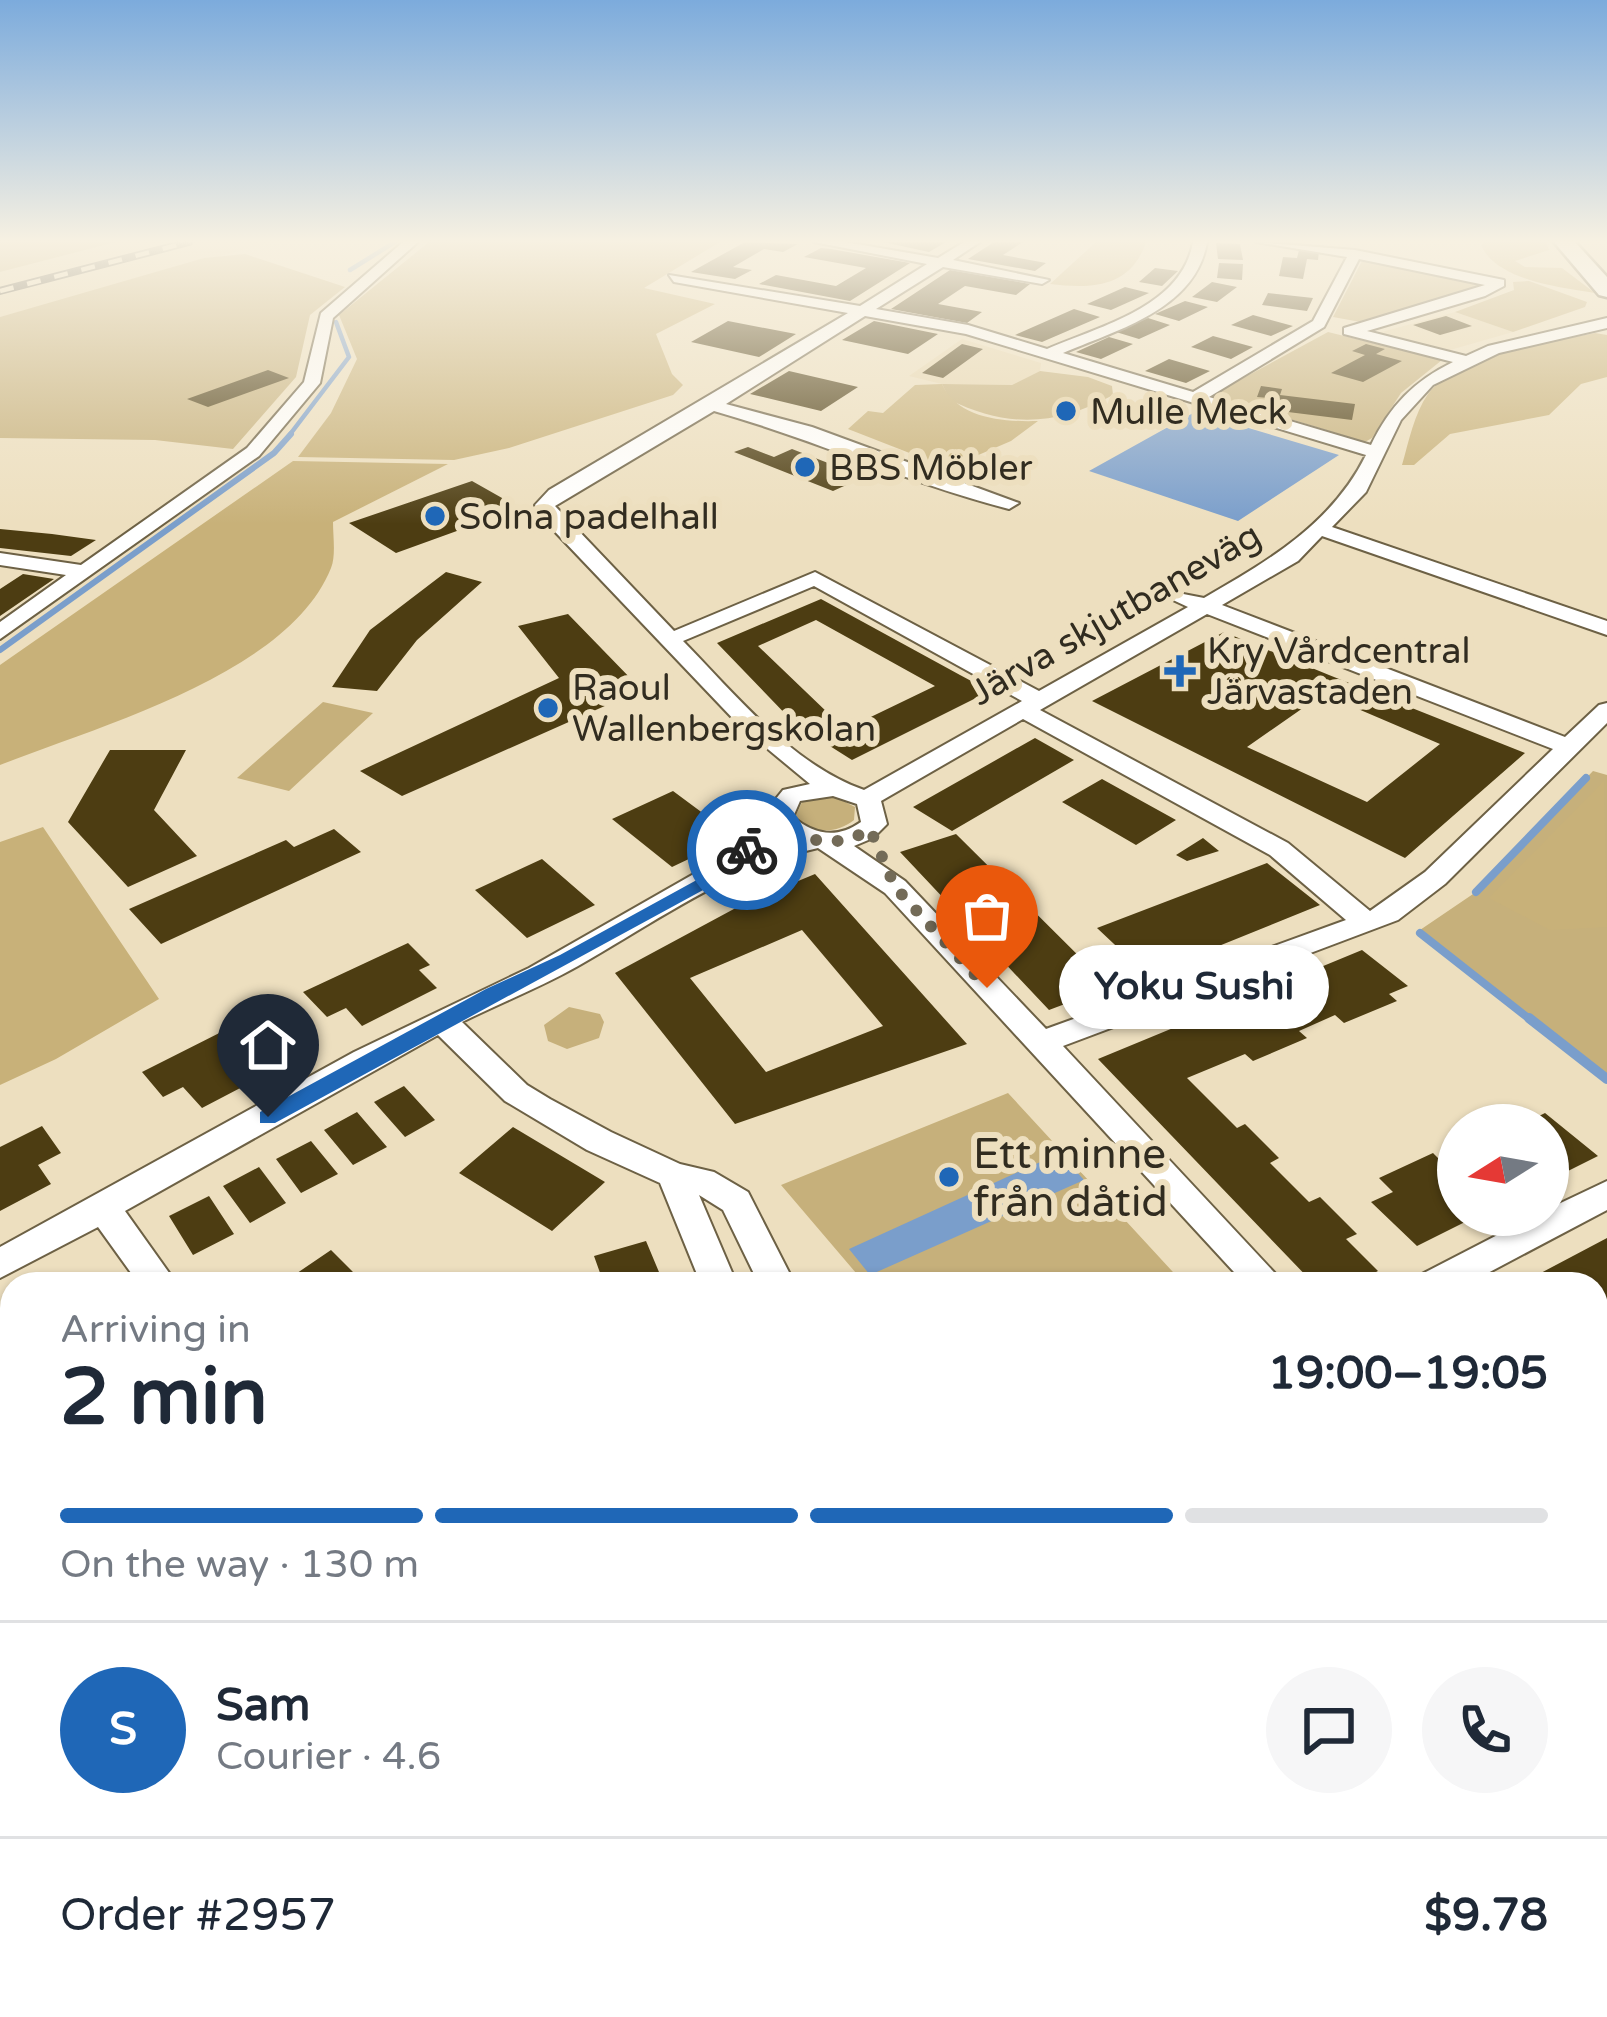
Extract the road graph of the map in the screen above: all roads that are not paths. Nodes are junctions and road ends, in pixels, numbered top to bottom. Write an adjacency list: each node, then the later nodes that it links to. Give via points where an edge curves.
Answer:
1 (321, 336): 16 (street, via 312,383 253,452)
2 (821, 336): 11 (street)
3 (990, 336): 8 (street)
4 (1086, 336): 8 (street)
5 (1299, 336): 10 (street)
6 (1369, 336): 9 (street)
7 (1556, 336): 9 (street, Järva skjutbaneväg)
8 (1050, 353): 10 (street)
9 (1463, 360): 12 (street, Järva skjutbaneväg, via 1427,380 1393,418)
10 (1196, 398): 12 (street)
11 (712, 405): 13 (street); 24 (street, via 545,505)
12 (1376, 453): 14 (street, Järva skjutbaneväg, via 1359,488)
13 (1009, 503)
14 (1320, 529): 18 (street, Järva skjutbaneväg, via 1291,557); 19 (street)
15 (0, 559): 16 (street)
16 (87, 572): 20 (street)
17 (1180, 596): 18 (street)
18 (1208, 607): 22 (street, Järva skjutbaneväg); 25 (street)
19 (1607, 628)
20 (0, 632)
21 (682, 634): 22 (street, via 814,578)
22 (1032, 705): 27 (street, Järva skjutbaneväg); 32 (street, via 1279,848)
23 (1607, 710): 25 (street)
24 (748, 721): 26 (street); 28 (street, via 784,786)
25 (1568, 747): 32 (street, via 1435,878)
26 (835, 788): 27 (street); 28 (street, via 805,790)
27 (866, 799): 29 (street, via 875,814)
28 (778, 825): 30 (street); 33 (street, via 710,880)
29 (870, 829): 30 (street); 31 (street)
30 (824, 841): 31 (street)
31 (895, 887): 34 (street)
32 (1368, 924): 34 (street)
33 (442, 1021): 35 (street, via 516,1093); 37 (street)
34 (1038, 1044): 42 (street)
35 (673, 1175): 40 (street); 41 (street, via 736,1201)
36 (1607, 1194): 43 (street)
37 (104, 1209): 38 (street); 39 (street)
38 (0, 1264)
39 (150, 1272)
40 (714, 1272)
41 (771, 1272)
42 (1256, 1272)
43 (1458, 1272)

